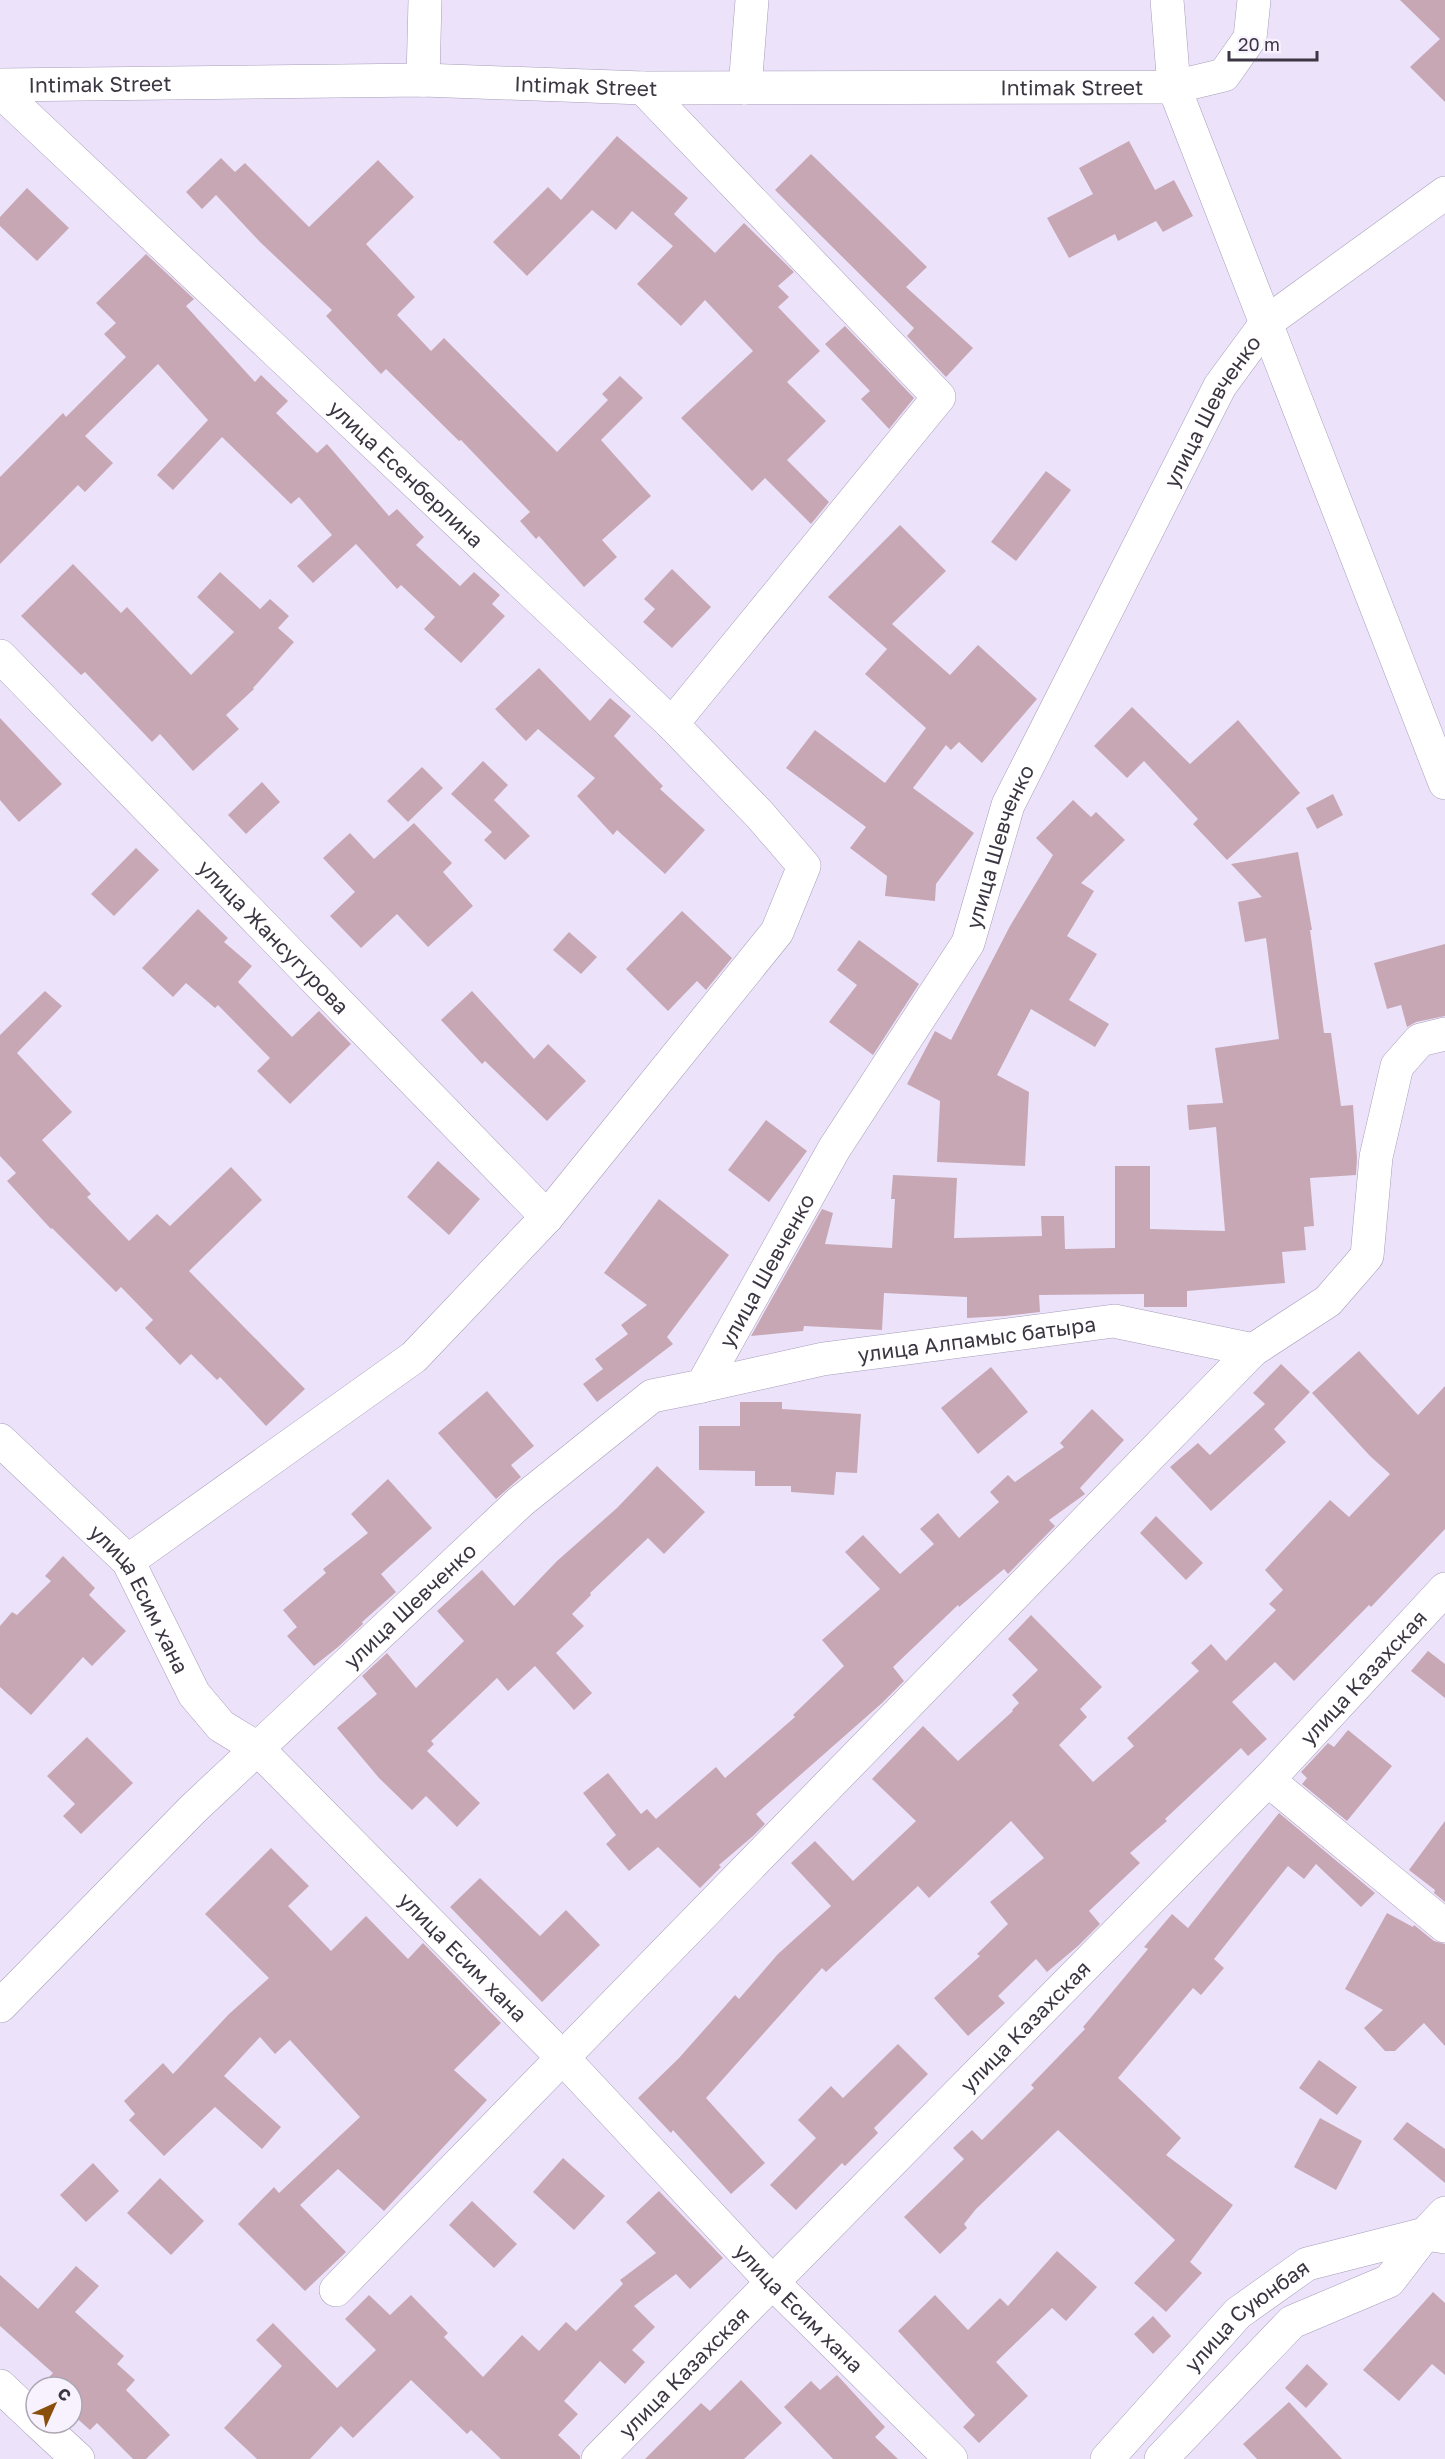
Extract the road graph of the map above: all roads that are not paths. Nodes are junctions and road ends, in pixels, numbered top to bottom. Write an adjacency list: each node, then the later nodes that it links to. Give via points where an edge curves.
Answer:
1 (425, 0): 5 (street)
2 (752, 0): 9 (street)
3 (1167, 0): 7 (street)
4 (1254, 0): 7 (street, Intimak Street, via 1250,38 1224,75)
5 (423, 80): 6 (street, Intimak Street); 8 (street, Intimak Street)
6 (0, 85)
7 (1174, 87): 9 (street, Intimak Street); 12 (street)
8 (643, 88): 9 (street, Intimak Street); 14 (street, via 939,397)
9 (745, 88)
10 (0, 91): 14 (street, улица Есенберлина)
11 (1445, 193): 12 (street, улица Шевченко)
12 (1267, 322): 15 (street); 19 (street, улица Шевченко, via 1220,386 1008,805 968,943 834,1149)
13 (0, 656): 17 (street, улица Жансугурова)
14 (672, 724): 17 (street, улица Есенберлина, via 804,866 777,932)
15 (1445, 783)
16 (1445, 1034): 18 (street, via 1420,1040 1397,1066 1376,1157 1367,1256 1328,1301)
17 (547, 1217): 21 (street, via 414,1357)
18 (1253, 1350): 19 (street, улица Алпамыс батыра, via 1114,1321 823,1359); 27 (street)
19 (702, 1386): 23 (street, улица Шевченко, via 652,1396 520,1502)
20 (0, 1440): 21 (street, улица Есим хана)
21 (128, 1561): 23 (street, улица Есим хана, via 194,1694 221,1726)
22 (1445, 1588): 24 (street, улица Казахская)
23 (257, 1748): 26 (street, улица Шевченко); 27 (street, улица Есим хана)
24 (1268, 1780): 25 (street); 29 (street, улица Казахская)
25 (1445, 1926)
26 (0, 2006)
27 (562, 2057): 29 (street, улица Есим хана); 30 (street)
28 (1438, 2228): 37 (street, улица Суюнбая, via 1307,2264 1238,2313); 38 (street, улица Суюнбая, via 1389,2281 1292,2322)
29 (773, 2283): 35 (street, улица Казахская); 36 (street, улица Есим хана)
30 (336, 2290)
31 (0, 2386): 32 (street)
32 (24, 2408)
33 (53, 2435): 34 (street)
34 (78, 2459)
35 (598, 2459)
36 (951, 2459)
37 (1107, 2459)
38 (1161, 2459)

